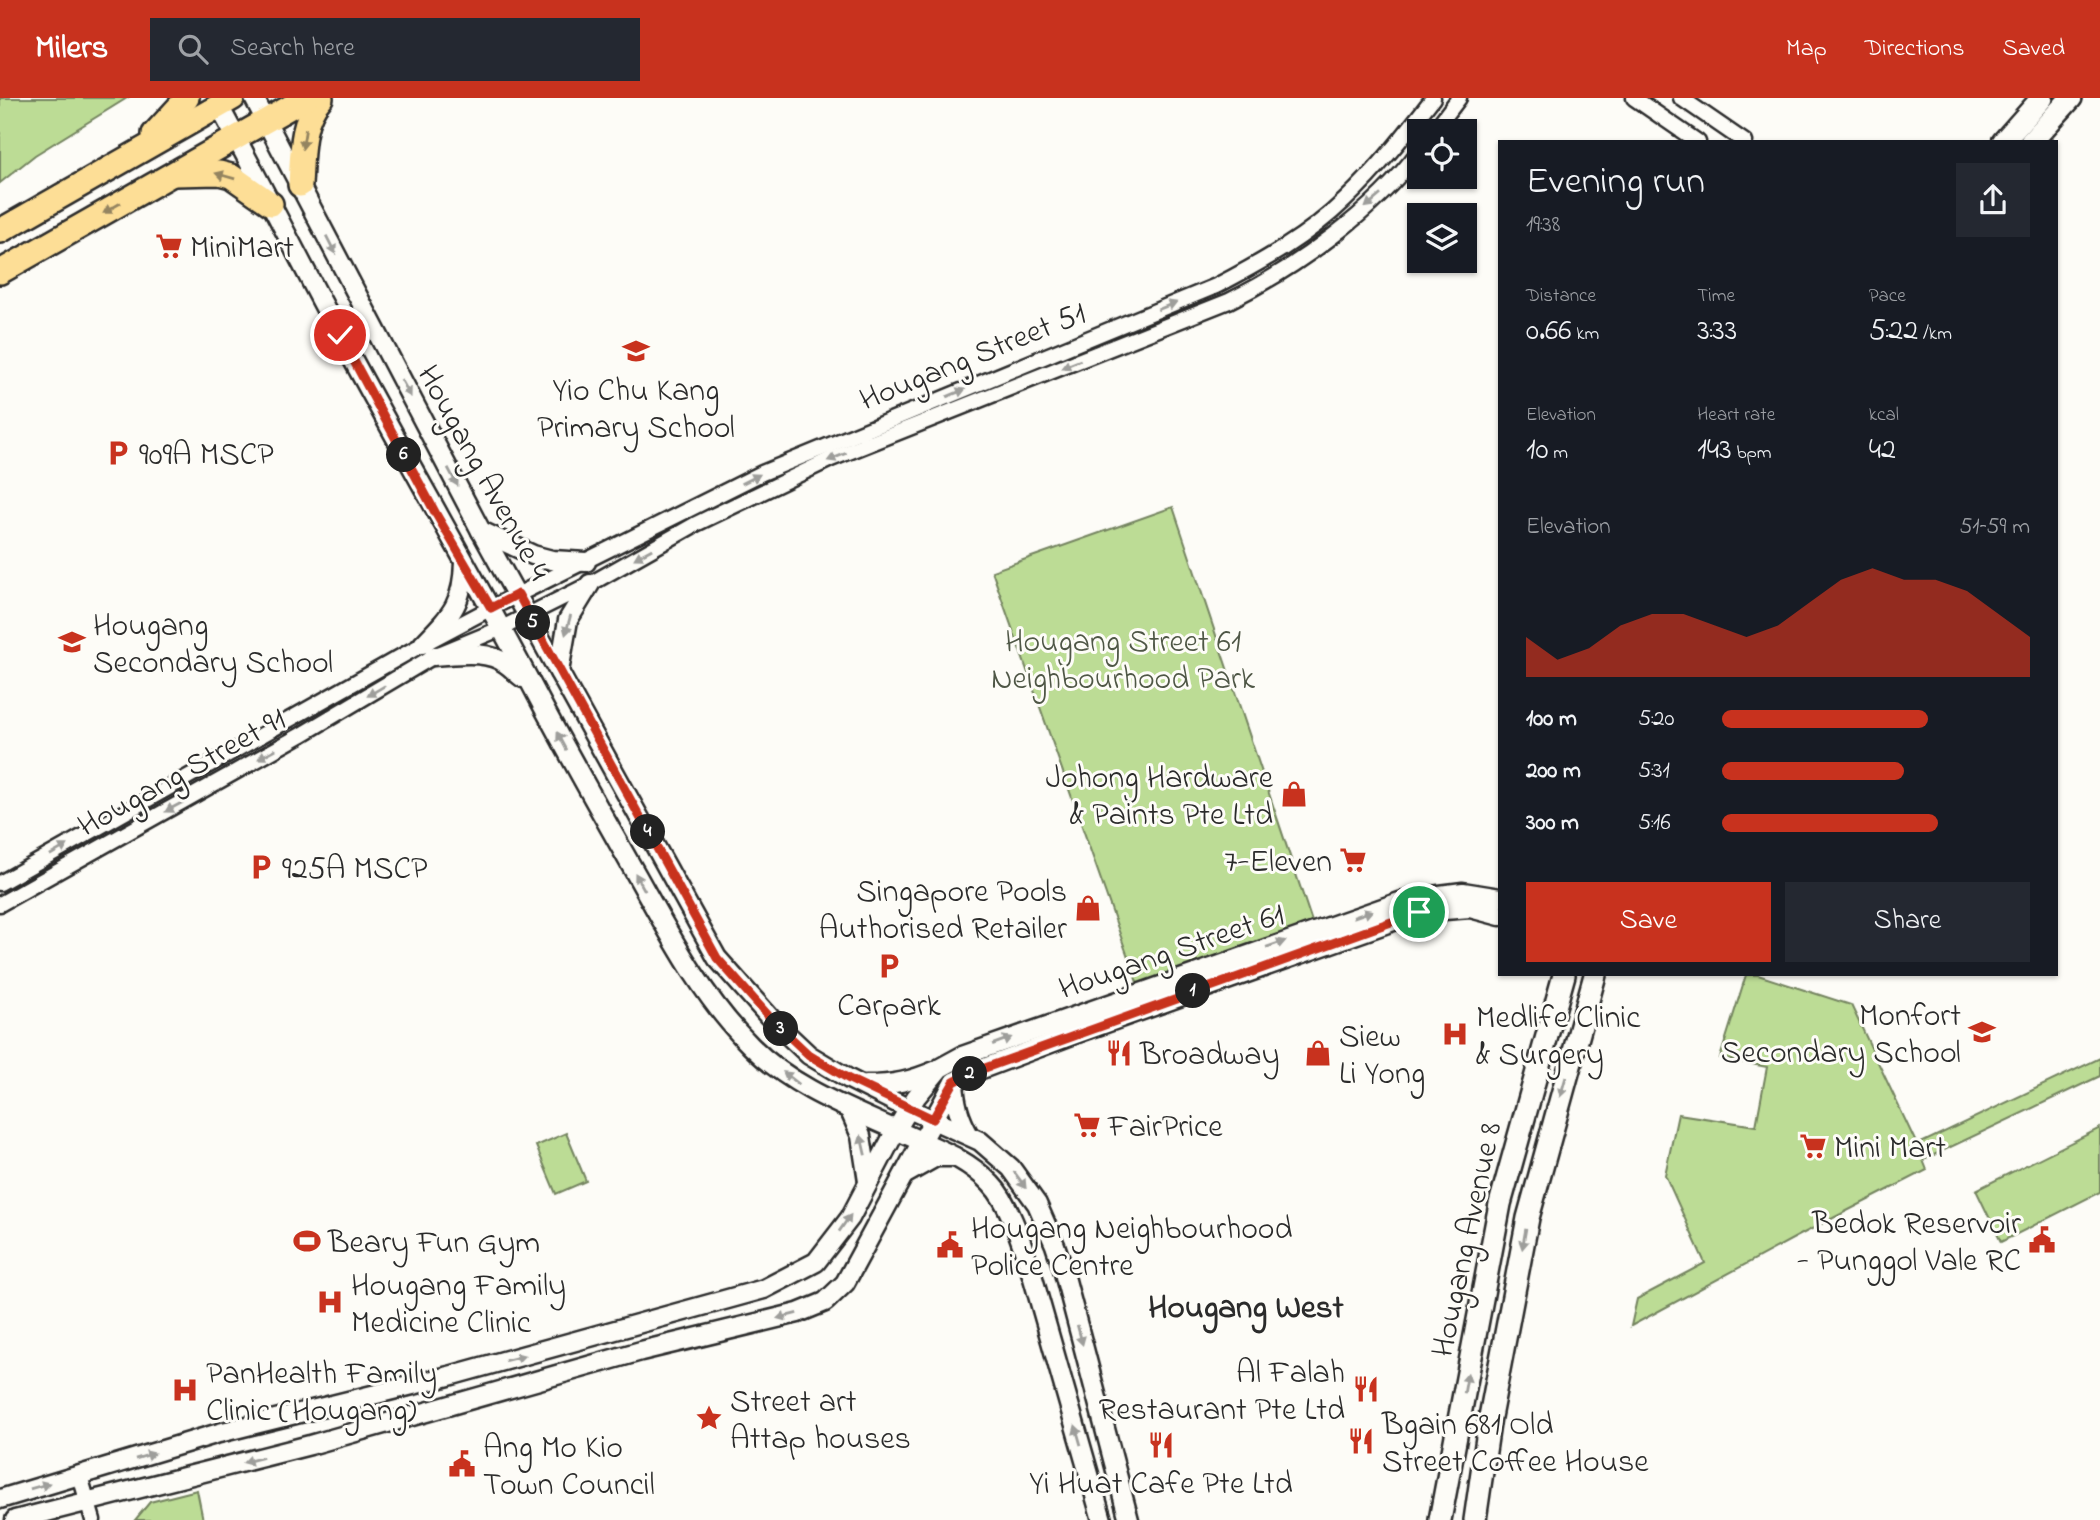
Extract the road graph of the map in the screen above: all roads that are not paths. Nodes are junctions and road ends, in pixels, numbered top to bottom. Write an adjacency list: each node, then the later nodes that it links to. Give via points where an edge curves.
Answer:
1 (187, 98): 19 (main road)
2 (254, 98): 13 (street, Hougang Avenue 4)
3 (306, 98): 13 (main road)
4 (321, 98): 22 (main road, one-way to 22, via 304,131)
5 (1433, 98): 28 (street, Hougang Street 51, one-way to 5, via 762,473 1261,263 1346,200)
6 (1459, 98): 12 (street)
7 (1634, 98): 15 (street)
8 (1681, 98): 16 (street)
9 (2042, 98): 17 (main road)
10 (2071, 98): 18 (main road)
11 (222, 101): 14 (street, Hougang Avenue 4); 19 (main road)
12 (1443, 119)
13 (267, 121): 14 (main road); 22 (street, Hougang Avenue 4)
14 (236, 138): 21 (main road); 23 (street, Hougang Avenue 4)
15 (1695, 140)
16 (1742, 140)
17 (2005, 140)
18 (2033, 140)
19 (129, 159): 24 (main road)
20 (1407, 165): 29 (street, Hougang Street 51, one-way to 29, via 1348,222 1251,290 831,459 696,524)
21 (171, 174): 23 (main road, one-way to 21, via 231,176); 25 (main road, one-way to 25)
22 (300, 185): 26 (street, Hougang Avenue 4, one-way to 26)
23 (271, 204): 27 (street, Hougang Avenue 4)
24 (0, 232)
25 (0, 272)
26 (481, 531): 28 (street, via 533,555); 30 (street, Hougang Avenue 4)
27 (464, 562): 31 (street, Hougang Avenue 4); 34 (street, via 460,599)
28 (586, 562): 30 (street, Hougang Street 51)
29 (590, 584): 32 (street, Hougang Street 51); 35 (street, one-way to 35, via 568,620)
30 (518, 594): 31 (street, Hougang Street 51); 32 (street, Hougang Avenue 4)
31 (491, 608): 33 (street, Hougang Avenue 4); 34 (street, Hougang Street 91)
32 (529, 615): 33 (street, Hougang Street 51); 35 (street, Hougang Avenue 4)
33 (502, 628): 34 (street, Hougang Street 91); 36 (street, Hougang Avenue 4)
34 (429, 650): 36 (street, via 490,657 504,662); 37 (street, Hougang Street 91, one-way to 34); 39 (street, Hougang Street 91, one-way to 39, via 301,735)
35 (559, 672): 45 (street, Hougang Avenue 4, via 717,958 809,1055)
36 (532, 685): 47 (street, Hougang Avenue 4, one-way to 36, via 801,1086 752,1048 712,1002)
37 (0, 883)
38 (1498, 898): 43 (street, Hougang Street 61, one-way to 38, via 975,1051 1408,899 1463,892)
39 (0, 904)
40 (1498, 915): 44 (street, Hougang Street 61, via 1470,908 1419,912 1072,1035)
41 (1564, 976): 61 (main road, Hougang Avenue 8, one-way to 41, via 1500,1204)
42 (1595, 976): 62 (main road, Hougang Avenue 8, one-way to 62, via 1528,1218)
43 (940, 1068): 45 (street, via 911,1081); 46 (street, Hougang Street 61)
44 (954, 1082): 48 (street); 50 (street, via 957,1109)
45 (863, 1086): 46 (street, Hougang Avenue 4)
46 (909, 1109): 48 (street, Hougang Avenue 4); 49 (street, Hougang Street 61)
47 (850, 1111): 49 (street, Hougang Avenue 4); 54 (street, one-way to 47, via 861,1136)
48 (933, 1119): 50 (street, Hougang Avenue 4); 51 (street)
49 (896, 1130): 51 (street, Hougang Avenue 4); 54 (street, Hougang Street 61)
50 (970, 1135): 60 (street, Hougang Avenue 4, one-way to 60, via 1011,1168 1037,1205 1055,1245)
51 (921, 1139): 52 (street, Hougang Avenue 4); 53 (street)
52 (955, 1157): 53 (street, via 936,1157); 59 (street, Hougang Avenue 4, one-way to 52, via 1020,1238 994,1186)
53 (902, 1177): 57 (street, one-way to 57, via 845,1283 825,1302)
54 (868, 1181): 55 (street, Hougang Street 61, one-way to 54, via 219,1433 449,1376 764,1289 816,1262 849,1218)
55 (80, 1475): 56 (street, Hougang Street 61, one-way to 55); 57 (street)
56 (0, 1499)
57 (90, 1511): 58 (street, via 55,1508)
58 (15, 1520)
59 (1102, 1520)
60 (1129, 1520)
61 (1440, 1520)
62 (1475, 1520)

